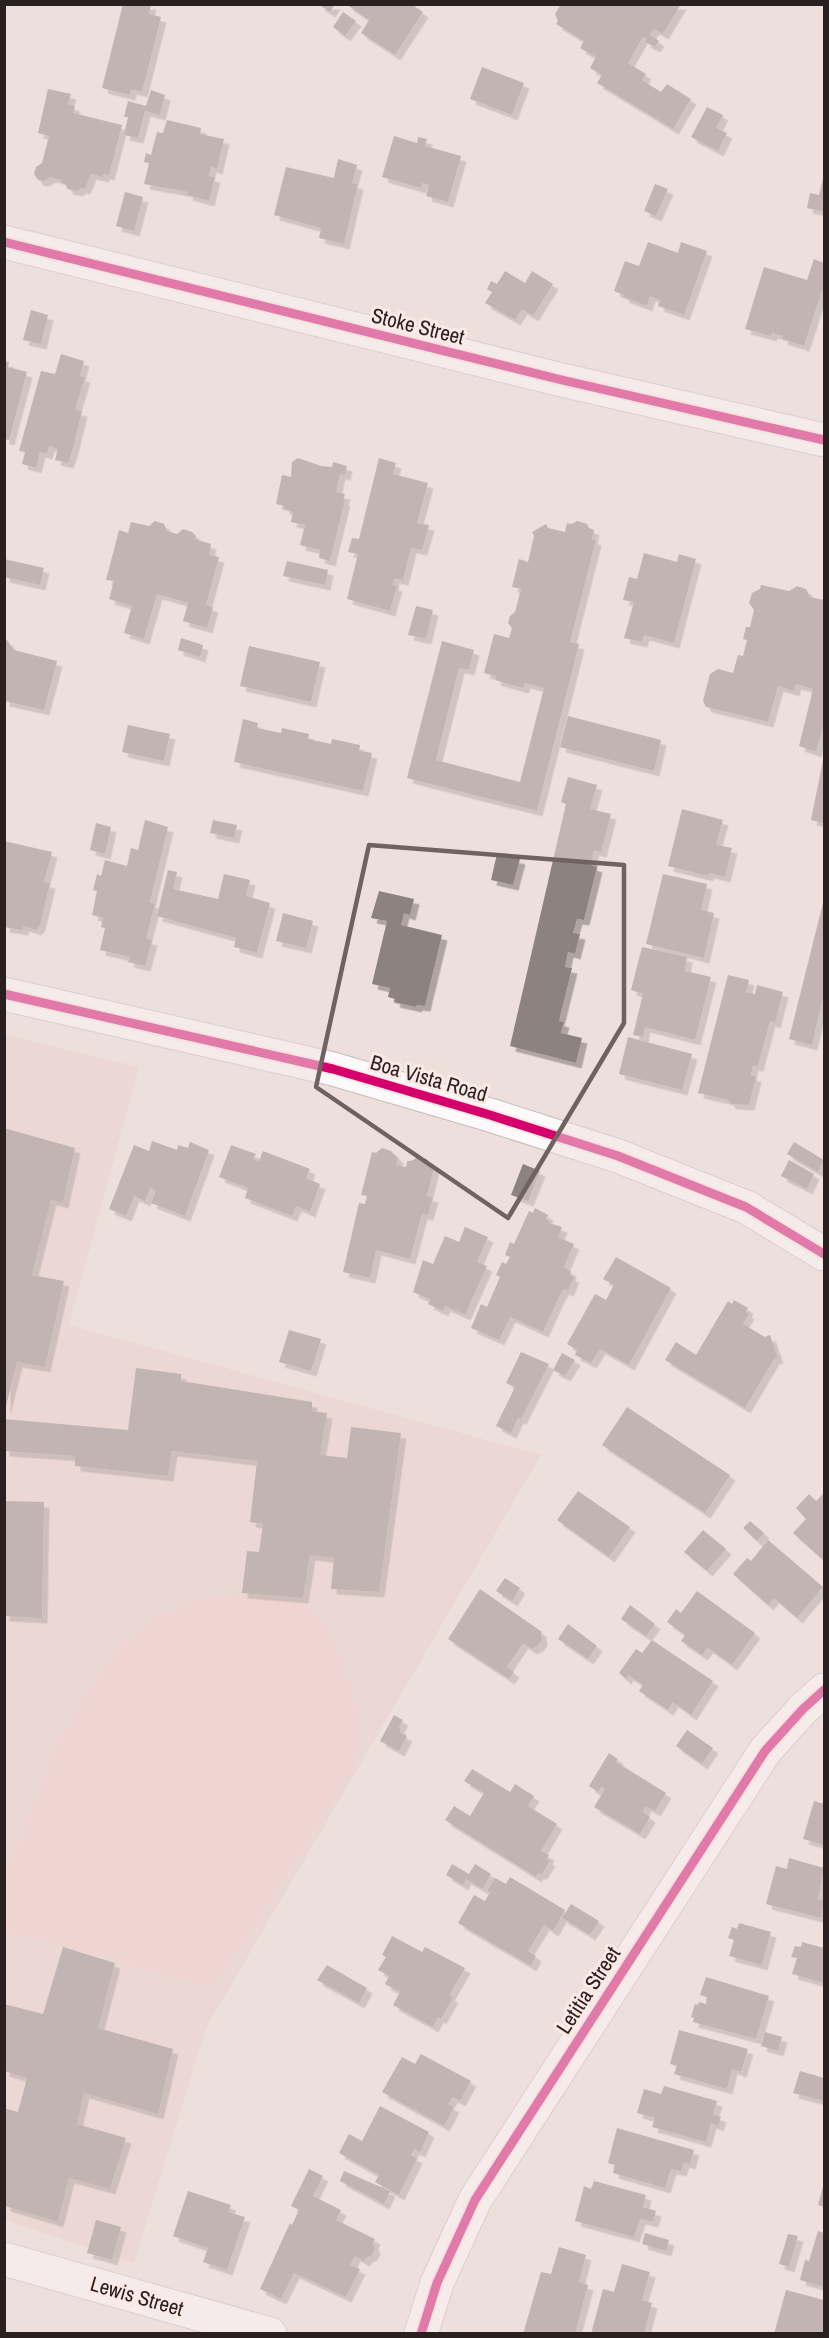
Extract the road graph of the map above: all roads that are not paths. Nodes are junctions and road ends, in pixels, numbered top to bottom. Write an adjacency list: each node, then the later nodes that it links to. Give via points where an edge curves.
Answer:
1 (4, 242): 2 (street, Stoke Street)
2 (825, 440)
3 (4, 994): 4 (street, Boa Vista Road, via 333,1069 490,1114 618,1156 746,1207)
4 (825, 1254)
5 (825, 1690): 8 (street, Letitia Street, via 765,1750 475,2200 437,2283)
6 (4, 2259): 7 (street, Lewis Street)
7 (270, 2334)
8 (422, 2334)

